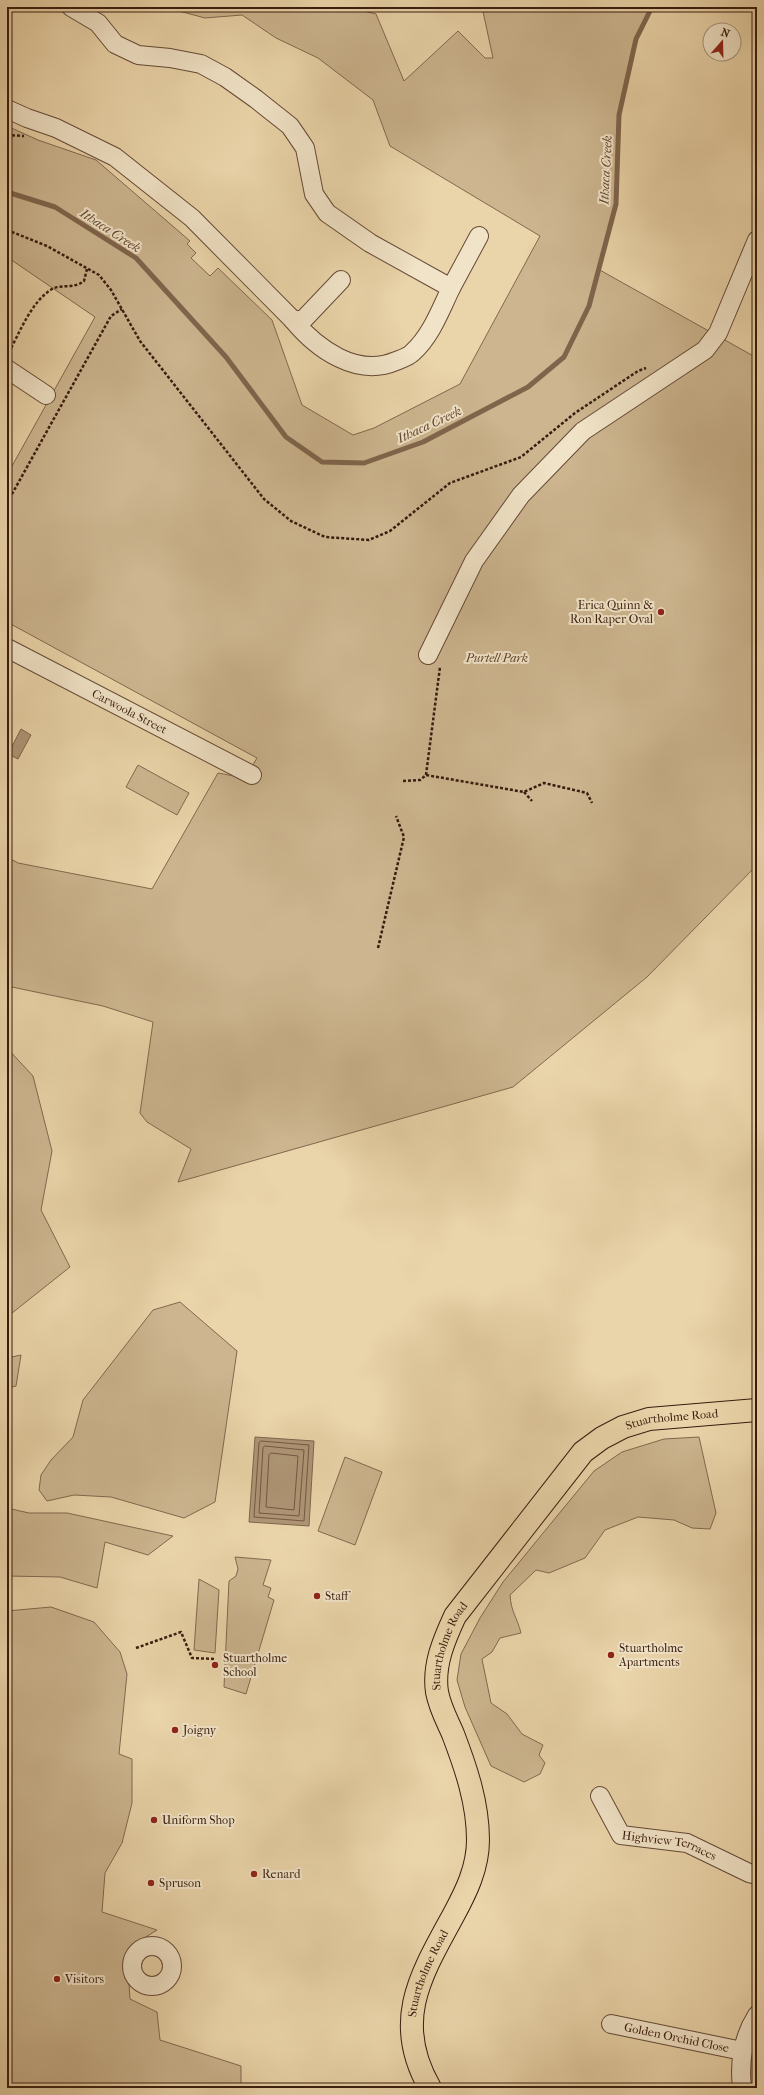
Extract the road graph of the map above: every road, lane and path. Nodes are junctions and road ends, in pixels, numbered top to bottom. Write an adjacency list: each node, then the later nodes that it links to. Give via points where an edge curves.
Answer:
1 (71, 7): 8 (street, via 98,23 115,44 138,56 170,58 201,64 256,99 290,126 305,148 314,194 327,213 370,243)
2 (7, 109): 10 (street, via 56,128 115,157 192,218)
3 (7, 230): 6 (path, via 47,246)
4 (479, 236): 8 (street)
5 (757, 240): 17 (street, via 718,333 705,350 583,431 521,495 474,561)
6 (87, 269): 9 (path, via 99,274); 11 (path, via 84,281 79,285 53,289 41,299)
7 (342, 280): 10 (street, via 303,320)
8 (451, 288): 10 (street, via 427,337 411,354 387,365 362,366 332,354 307,337)
9 (122, 309): 12 (path, via 140,341 264,499 291,521 325,537 369,540 390,532 450,483 521,457 575,413 638,371); 15 (path, via 111,316)
10 (293, 320)
11 (7, 356)
12 (652, 365)
13 (7, 369): 14 (street)
14 (46, 395)
15 (7, 503)
16 (7, 648): 18 (street, Carwoola Street)
17 (434, 660): 19 (path)
18 (252, 775)
19 (426, 775): 20 (path, via 420,780); 21 (path)
20 (403, 781)
21 (524, 792): 22 (path); 23 (path, via 544,783 587,793)
22 (532, 801)
23 (592, 803)
24 (396, 816): 25 (path, via 404,837)
25 (378, 948)
26 (757, 1410): 34 (main road, Stuartholme Road, via 649,1419 623,1427 602,1438 583,1452 455,1616 442,1642 437,1691 442,1713 452,1732 469,1780 478,1840 469,1886 425,1967 414,1994 412,2038 415,2057)
27 (136, 1648): 28 (path, via 181,1632 192,1658)
28 (215, 1659)
29 (600, 1796): 30 (street, Highview Terraces, via 621,1835 687,1843)
30 (757, 1875)
31 (757, 2014): 33 (street, via 746,2035)
32 (611, 2024): 33 (street, Golden Orchid Close)
33 (742, 2051): 35 (street)
34 (430, 2088)
35 (742, 2088)

